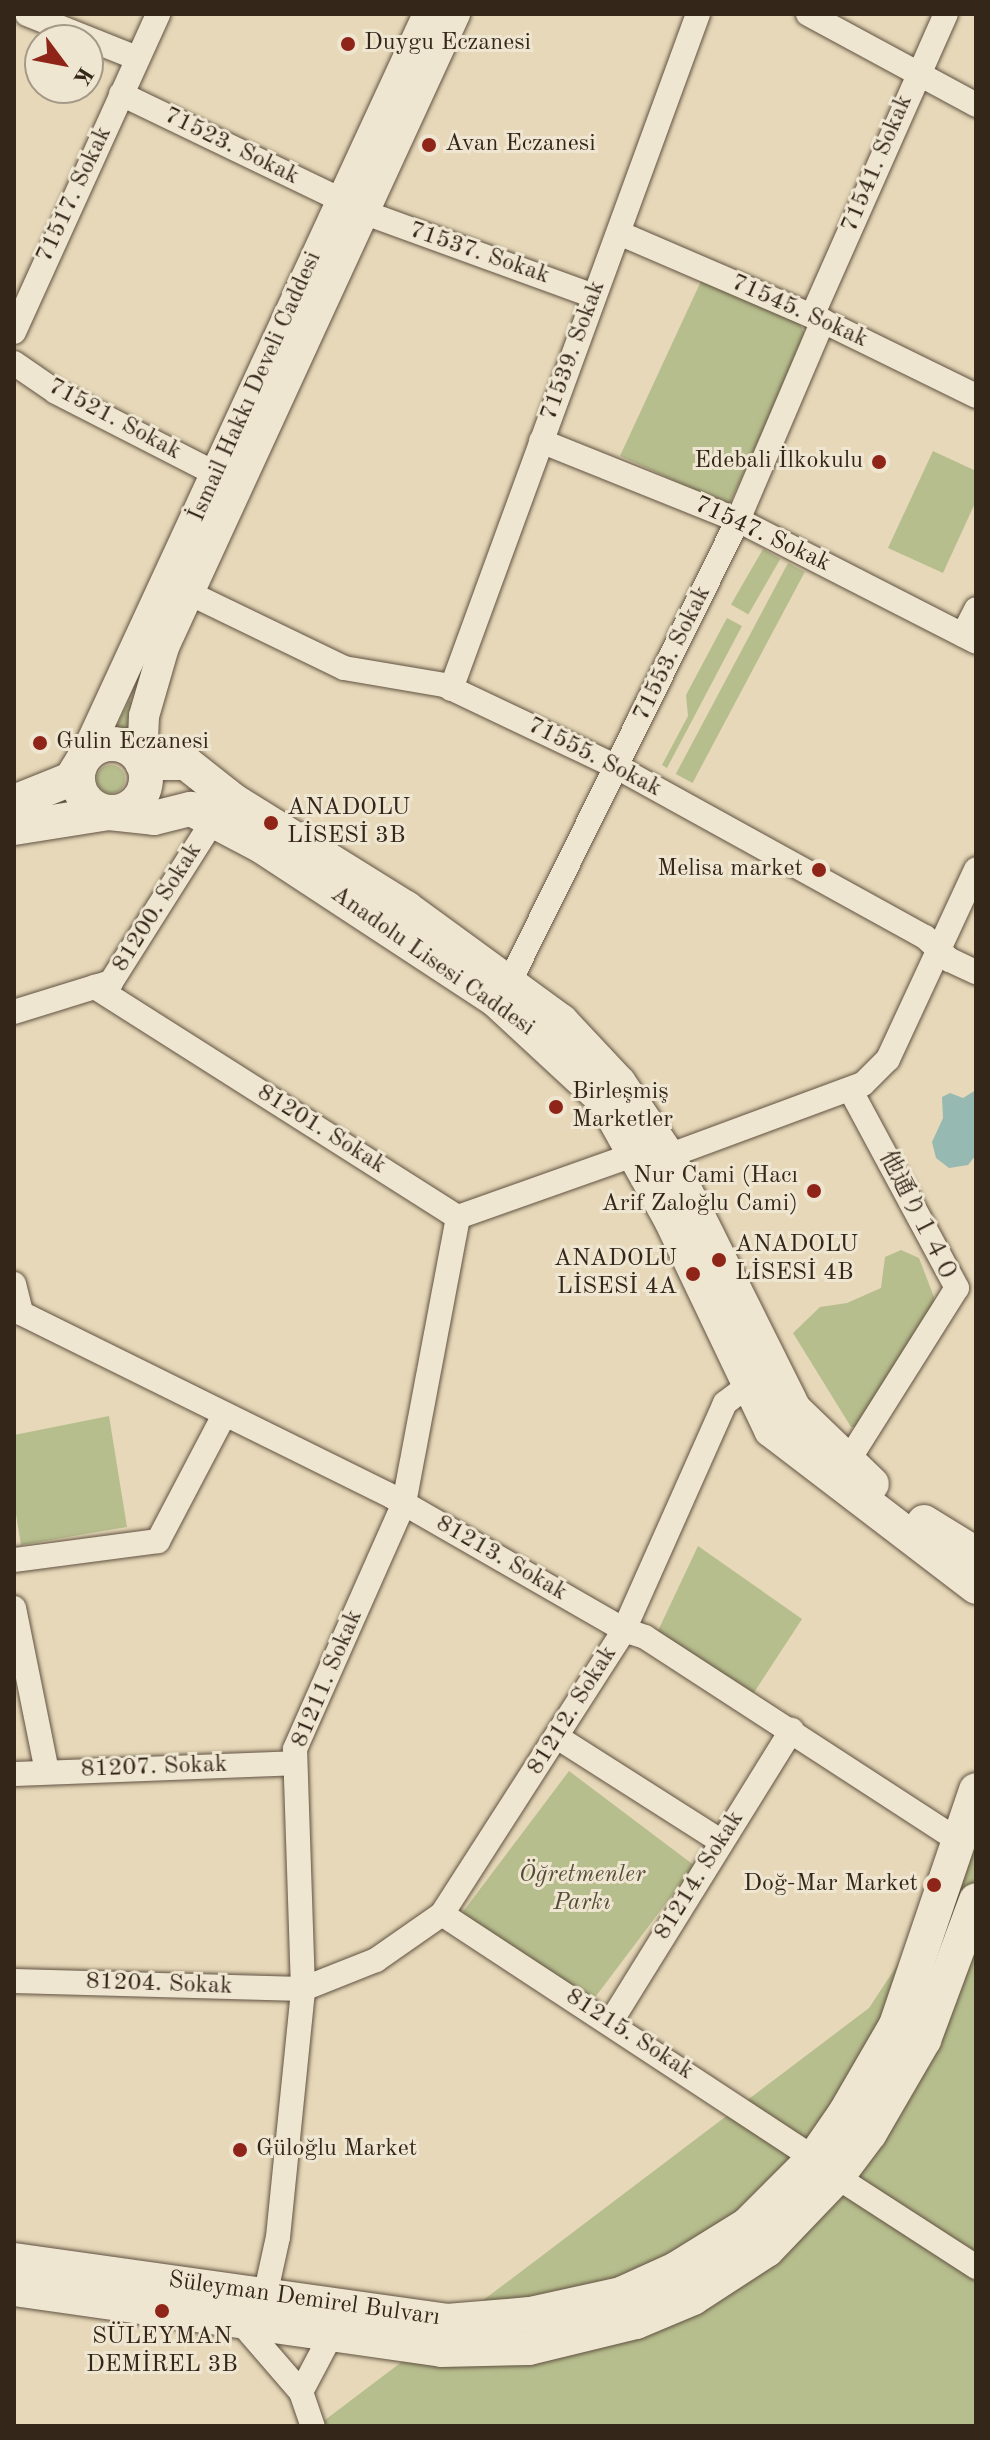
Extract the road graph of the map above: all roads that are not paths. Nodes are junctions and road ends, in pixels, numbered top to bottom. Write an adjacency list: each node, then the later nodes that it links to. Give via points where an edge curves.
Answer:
1 (27, 14): 8 (street)
2 (158, 14): 8 (street, 71517. Sokak)
3 (428, 14): 12 (street, İsmail Hakkı Develi Caddesi)
4 (455, 14): 12 (street, İsmail Hakkı Develi Caddesi)
5 (698, 14): 13 (street, 71539. Sokak)
6 (808, 14): 9 (street)
7 (946, 14): 9 (street, 71541. Sokak)
8 (137, 58): 10 (street, 71517. Sokak)
9 (918, 72): 11 (street); 15 (street, 71541. Sokak)
10 (121, 94): 12 (street, 71523. Sokak); 16 (street, 71517. Sokak)
11 (976, 105)
12 (352, 206): 14 (street, 71537. Sokak); 20 (street, İsmail Hakkı Develi Caddesi); 22 (street, İsmail Hakkı Develi Caddesi)
13 (619, 233): 14 (street, 71539. Sokak); 15 (street, 71545. Sokak)
14 (594, 296): 19 (street, 71539. Sokak)
15 (818, 318): 18 (street, 71545. Sokak); 21 (street, 71553. Sokak)
16 (15, 324)
17 (14, 363): 20 (street, 71521. Sokak, via 56,392)
18 (976, 396)
19 (541, 441): 21 (street, 71547. Sokak); 25 (street, 71539. Sokak)
20 (216, 474): 26 (street, İsmail Hakkı Develi Caddesi)
21 (738, 520): 24 (street, 71547. Sokak); 28 (street, 71553. Sokak)
22 (189, 593): 25 (street, 71555. Sokak, via 344,668); 27 (street, İsmail Hakkı Develi Caddesi, via 152,681)
23 (976, 609): 24 (street)
24 (969, 639)
25 (451, 689): 28 (street, 71555. Sokak)
26 (83, 760): 27 (main road, via 91,751 114,744 135,753); 29 (main road, via 71,779); 30 (main road, via 81,794)
27 (142, 763): 30 (main road, via 146,783 137,801); 36 (main road, Anadolu Lisesi Caddesi, via 186,763 234,801 406,908)
28 (617, 767): 34 (street, 71555. Sokak); 36 (street, 71553. Sokak)
29 (14, 802)
30 (109, 813): 31 (main road, Anadolu Lisesi Caddesi, via 154,818 191,809); 32 (main road, Anadolu Lisesi Caddesi)
31 (214, 819): 37 (street, 81200. Sokak, via 111,982); 40 (main road, Anadolu Lisesi Caddesi, via 497,1001 602,1098)
32 (14, 828)
33 (976, 869): 34 (street)
34 (940, 945): 35 (street, 71555. Sokak, via 950,960); 39 (street, via 888,1059)
35 (976, 972)
36 (510, 981): 40 (main road, Anadolu Lisesi Caddesi, via 561,1021 619,1083)
37 (95, 987): 38 (street); 41 (street, 81201. Sokak)
38 (14, 1012)
39 (851, 1091): 40 (street); 46 (street, 他通り１４０, via 957,1288)
40 (652, 1155): 41 (street); 44 (main road, Anadolu Lisesi Caddesi)
41 (458, 1217): 47 (street, 81211. Sokak)
42 (14, 1284): 43 (street)
43 (18, 1314): 45 (street, 81213. Sokak)
44 (759, 1378): 46 (main road, Anadolu Lisesi Caddesi); 50 (main road, Anadolu Lisesi Caddesi, via 771,1430); 52 (street, 81212. Sokak, via 725,1403)
45 (223, 1417): 47 (street, 81213. Sokak); 49 (street, via 158,1541)
46 (846, 1464): 48 (main road, Anadolu Lisesi Caddesi)
47 (404, 1503): 52 (street, 81213. Sokak); 55 (street, 81211. Sokak, via 295,1749)
48 (967, 1546)
49 (14, 1560)
50 (976, 1587)
51 (14, 1608): 56 (street)
52 (624, 1630): 53 (street, 81213. Sokak, via 645,1637); 54 (street, 81212. Sokak)
53 (792, 1730): 59 (street, 81214. Sokak); 60 (street, 81213. Sokak)
54 (557, 1737): 59 (street); 62 (street, 81212. Sokak)
55 (295, 1763): 56 (street, 81207. Sokak); 64 (street, 81211. Sokak)
56 (47, 1772): 57 (street, 81207. Sokak)
57 (14, 1774)
58 (976, 1790): 60 (main road, Süleyman Demirel Bulvarı)
59 (720, 1841): 65 (street, 81214. Sokak)
60 (959, 1841): 66 (main road, Süleyman Demirel Bulvarı, via 896,2025)
61 (976, 1900): 66 (main road, Süleyman Demirel Bulvarı, via 924,2040 870,2133)
62 (442, 1914): 64 (street, 81212. Sokak, via 376,1960); 65 (street, 81215. Sokak)
63 (14, 1981): 64 (street, 81204. Sokak)
64 (303, 1989): 70 (street, 81211. Sokak, via 278,2237)
65 (610, 2023): 66 (street, 81215. Sokak)
66 (826, 2168): 67 (street, 81215. Sokak); 70 (main road, Süleyman Demirel Bulvarı, via 676,2269 621,2294 530,2314 447,2321); 72 (main road, Süleyman Demirel Bulvarı, via 767,2250 693,2298 636,2322 529,2348 441,2350)
67 (969, 2259)
68 (14, 2260): 70 (main road, Süleyman Demirel Bulvarı)
69 (14, 2289): 71 (main road, Süleyman Demirel Bulvarı)
70 (265, 2296)
71 (243, 2325): 72 (main road, Süleyman Demirel Bulvarı); 73 (street)
72 (330, 2337): 73 (street)
73 (301, 2392): 74 (street)
74 (313, 2426)

